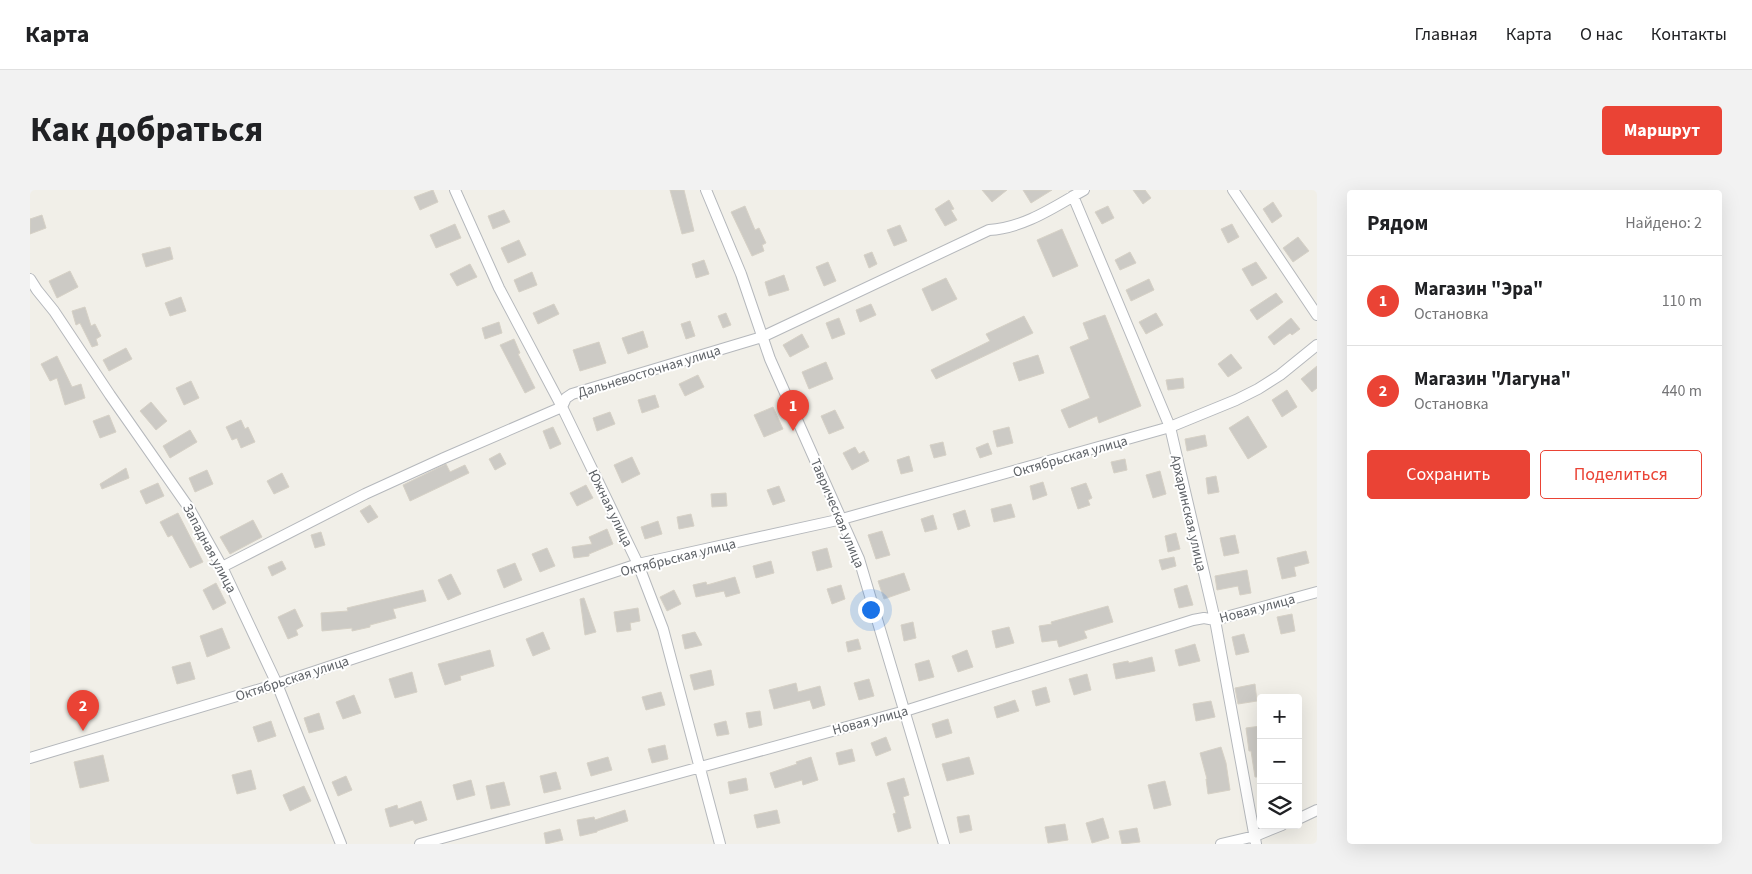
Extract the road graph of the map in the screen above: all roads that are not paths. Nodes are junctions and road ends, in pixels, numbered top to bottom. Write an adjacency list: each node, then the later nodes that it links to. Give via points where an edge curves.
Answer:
1 (454, 190): 10 (street, Южная улица, via 499,288)
2 (706, 190): 8 (street, Таврическая улица)
3 (1084, 190): 5 (street, Дальневосточная улица)
4 (1233, 190): 7 (street)
5 (1073, 196): 8 (street, Дальневосточная улица, via 1020,224 989,230); 11 (street, Архаринская улица)
6 (30, 279): 14 (street, Западная улица, via 181,496)
7 (1317, 315)
8 (762, 337): 10 (street, Дальневосточная улица, via 580,391 566,398); 12 (street, Таврическая улица)
9 (1317, 345): 11 (street, Октябрьская улица, via 1258,389)
10 (562, 407): 13 (street, Южная улица); 14 (street, Дальневосточная улица, via 365,494)
11 (1170, 427): 12 (street, Октябрьская улица); 16 (street, Архаринская улица)
12 (842, 519): 13 (street, Октябрьская улица); 18 (street, Таврическая улица, via 867,580)
13 (638, 564): 17 (street, Октябрьская улица); 20 (street, Южная улица, via 663,629)
14 (222, 567): 17 (street, Западная улица)
15 (1317, 592): 16 (street, Новая улица)
16 (1215, 620): 18 (street, Новая улица, via 1193,620); 24 (street, Архаринская улица)
17 (277, 684): 19 (street, Октябрьская улица); 25 (street, Западная улица)
18 (905, 711): 20 (street, Новая улица); 28 (street, Таврическая улица)
19 (30, 758)
20 (700, 767): 26 (street, Новая улица); 27 (street, Южная улица)
21 (1317, 810): 22 (street)
22 (1302, 817)
23 (1275, 829): 24 (street)
24 (1255, 840): 29 (street)
25 (341, 844)
26 (420, 844)
27 (720, 844)
28 (944, 844)
29 (1221, 844)

